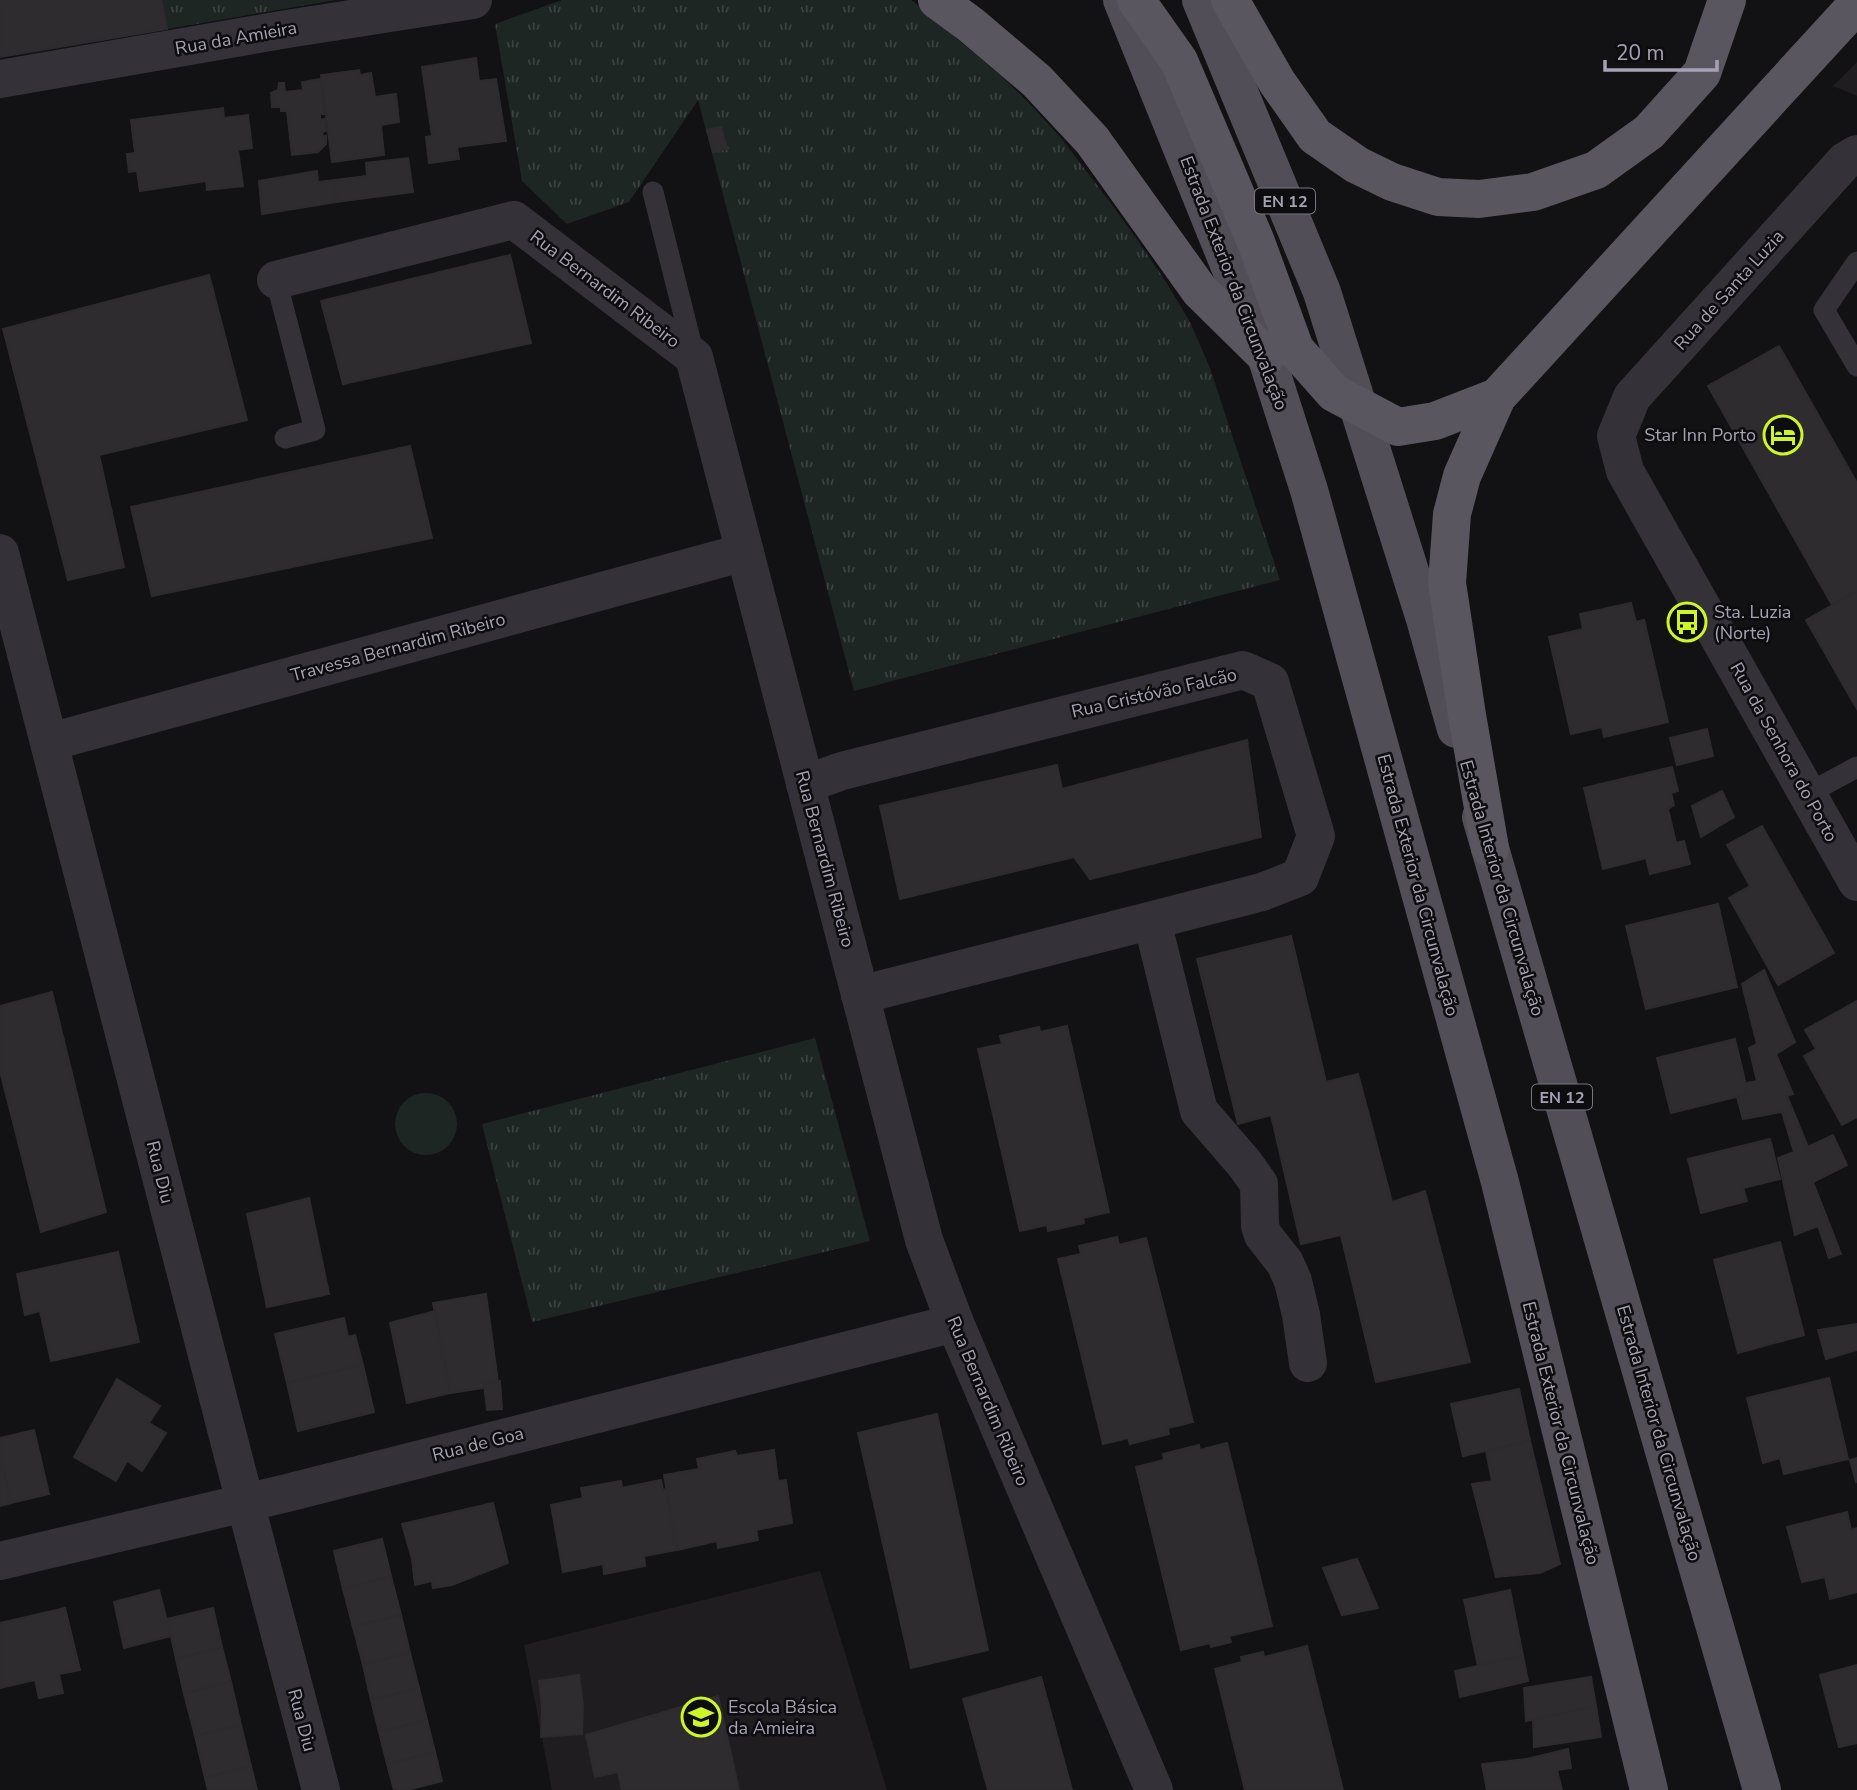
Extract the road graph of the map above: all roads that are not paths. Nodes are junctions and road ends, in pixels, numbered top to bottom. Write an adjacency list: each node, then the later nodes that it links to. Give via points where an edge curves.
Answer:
1 (473, 0): 9 (street, Rua da Amieira)
2 (937, 0): 14 (highway, via 1037,81 1092,140 1200,291)
3 (1122, 0): 14 (main road, Estrada Exterior da Circunvalação)
4 (1136, 0): 18 (highway, via 1179,61 1296,349 1334,393)
5 (1201, 0): 18 (main road, Estrada Interior da Circunvalação / EN 12, via 1322,292)
6 (1230, 0): 7 (highway, via 1292,106 1315,136 1392,182 1438,197 1479,199 1533,192 1596,170 1649,132 1702,73)
7 (1727, 0)
8 (1857, 4): 17 (highway)
9 (0, 79)
10 (1857, 154): 19 (street, Rua de Santa Luzia, via 1845,161 1632,397)
11 (653, 192): 15 (lane)
12 (1857, 262): 16 (lane, via 1824,310)
13 (276, 280): 15 (street, Rua Bernardim Ribeiro, via 514,220); 20 (lane, via 315,430)
14 (1266, 356): 37 (main road, Estrada Exterior da Circunvalação, via 1309,490 1500,1182)
15 (694, 357): 21 (street, Rua Bernardim Ribeiro)
16 (1857, 366)
17 (1497, 397): 18 (highway, via 1435,421 1398,427); 27 (highway, via 1462,476 1452,514 1447,583)
18 (1359, 406): 27 (main road, Estrada Interior da Circunvalação / EN 12)
19 (1616, 436): 26 (street, Rua da Senhora do Porto, via 1625,471)
20 (285, 438)
21 (745, 552): 23 (street, Travessa Bernardim Ribeiro); 25 (street, Rua Bernardim Ribeiro)
22 (0, 553): 23 (street, Rua Diu)
23 (50, 742): 33 (street, Rua Diu)
24 (1857, 767): 26 (lane)
25 (805, 784): 29 (street, Rua Cristóvão Falcão, via 1242,670 1270,682 1316,836 1300,877 1262,892); 30 (street, Rua Bernardim Ribeiro)
26 (1807, 794): 28 (street, Rua da Senhora do Porto)
27 (1490, 848): 38 (main road, Estrada Interior da Circunvalação / EN 12)
28 (1854, 872)
29 (1152, 920): 30 (street, Rua Cristóvão Falcão); 32 (street, via 1199,1111 1259,1184 1260,1226 1293,1281)
30 (860, 995): 31 (street, Rua Bernardim Ribeiro, via 923,1240)
31 (955, 1323): 33 (street, Rua de Goa); 36 (street, Rua Bernardim Ribeiro)
32 (1308, 1363)
33 (245, 1502): 34 (street, Rua de Goa); 35 (street, Rua Diu)
34 (0, 1561)
35 (321, 1790)
36 (1154, 1790)
37 (1649, 1790)
38 (1762, 1790)

